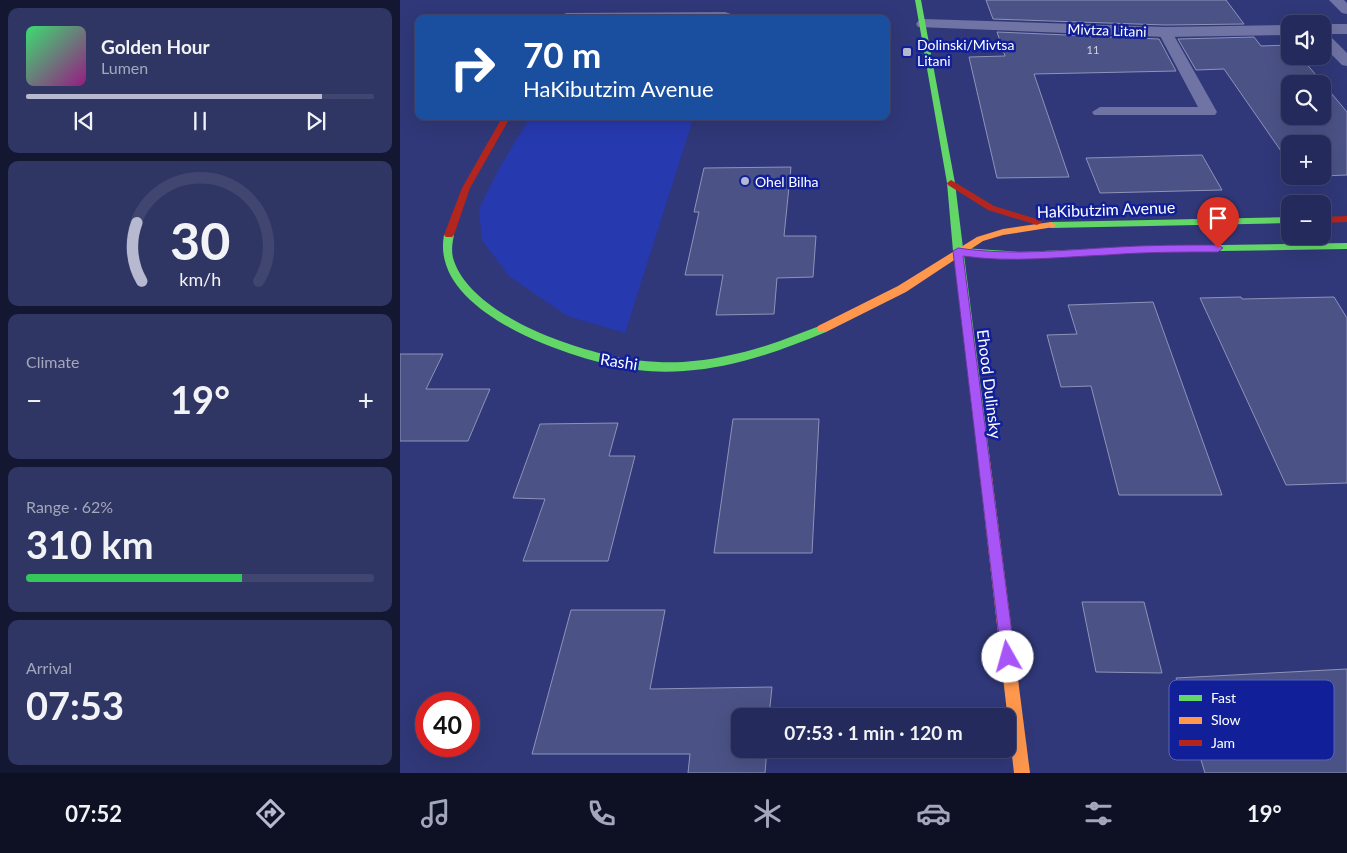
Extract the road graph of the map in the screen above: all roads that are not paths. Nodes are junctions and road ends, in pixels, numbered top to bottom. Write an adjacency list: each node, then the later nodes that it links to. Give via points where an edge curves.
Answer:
1 (575, 0): 5 (street)
2 (918, 0): 6 (street, Ehood Dulinsky)
3 (1336, 0): 4 (lane)
4 (1347, 10)
5 (568, 15)
6 (924, 24): 10 (street, Mivtza Litani); 15 (street, Ehood Dulinsky)
7 (1331, 29): 8 (street)
8 (1347, 29)
9 (1281, 30): 10 (street, Mivtza Litani)
10 (1165, 32): 13 (lane, via 1209,112)
11 (1331, 45): 12 (lane)
12 (1347, 62)
13 (1100, 112)
14 (504, 120): 21 (street, Rashi, via 458,204 446,237 448,262 462,284 508,323 572,352 662,367 702,365 742,357 785,344 844,319 885,298)
15 (951, 183): 19 (street, via 991,210); 21 (street, Ehood Dulinsky)
16 (1347, 219): 18 (street)
17 (1281, 220): 19 (street, HaKibutzim Avenue)
18 (1331, 220)
19 (1049, 225): 21 (street, HaKibutzim Avenue, via 988,236)
20 (1347, 246): 21 (street, via 1126,250 1016,256)
21 (958, 251): 22 (street, Ehood Dulinsky)
22 (1022, 773)

